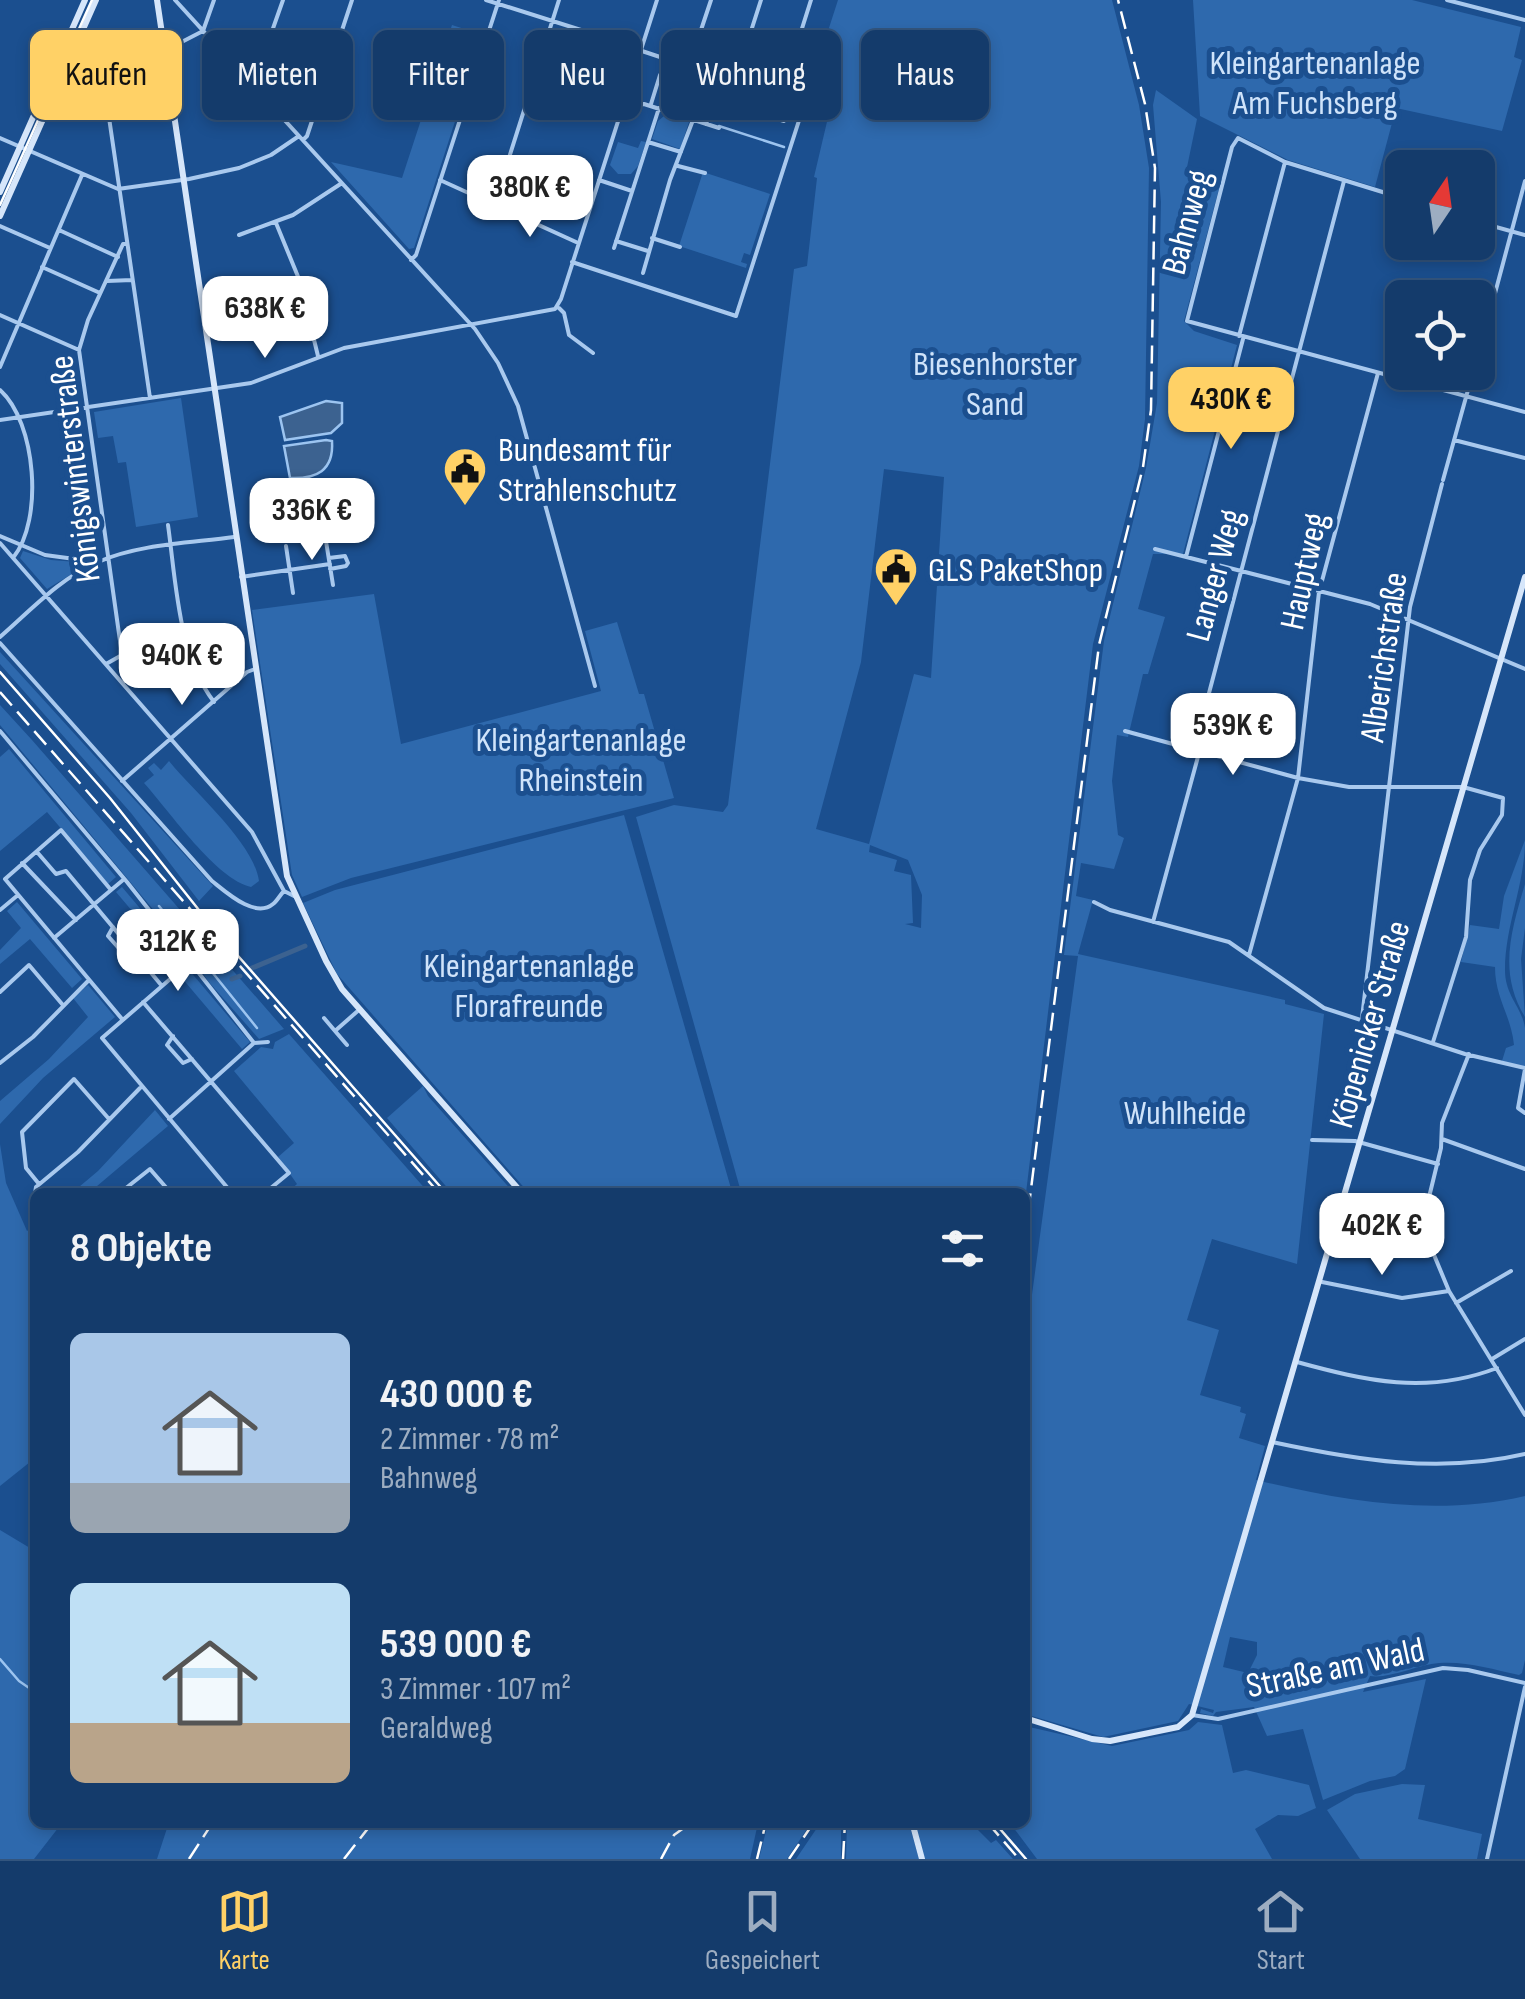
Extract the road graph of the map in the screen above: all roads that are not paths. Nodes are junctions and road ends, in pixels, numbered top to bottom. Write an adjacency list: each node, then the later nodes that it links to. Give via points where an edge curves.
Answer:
1 (85, 0): 48 (main road)
2 (96, 0): 18 (main road)
3 (157, 0): 19 (main road)
4 (175, 0): 20 (street)
5 (214, 0): 21 (street)
6 (283, 0): 22 (street)
7 (352, 0): 46 (street)
8 (486, 0): 15 (street)
9 (560, 0): 17 (street)
10 (657, 0): 27 (street)
11 (710, 0): 24 (street)
12 (761, 0): 25 (street)
13 (811, 0): 26 (street)
14 (1446, 0): 16 (street)
15 (498, 2): 17 (street); 56 (street)
16 (1525, 20)
17 (553, 21): 23 (street); 65 (street)
18 (83, 30)
19 (161, 30)
20 (202, 30)
21 (203, 30)
22 (273, 30)
23 (580, 30)
24 (700, 30)
25 (751, 30)
26 (801, 30)
27 (641, 50): 28 (street)
28 (661, 57)
29 (660, 75): 30 (street)
30 (658, 82): 31 (street); 33 (street)
31 (661, 83)
32 (641, 106): 33 (street)
33 (650, 106): 34 (street)
34 (659, 108): 47 (street)
35 (43, 120): 49 (main road)
36 (109, 120): 61 (street)
37 (174, 120): 55 (main road)
38 (285, 120): 46 (street)
39 (618, 120): 57 (street)
40 (695, 120): 43 (street); 50 (street)
41 (799, 120): 84 (street, via 736,316)
42 (784, 122): 43 (street, via 714,99)
43 (706, 124): 44 (street)
44 (719, 128)
45 (0, 138): 48 (street)
46 (301, 138): 55 (street, via 244,166); 60 (street)
47 (648, 142): 50 (street); 62 (street)
48 (20, 147): 49 (street); 63 (main road)
49 (29, 151): 54 (street); 66 (main road)
50 (682, 152): 52 (street)
51 (1285, 162): 58 (street); 95 (street); 95 (street, Bahnweg, via 1238,138 1232,147 1187,322)
52 (678, 166): 53 (street); 74 (street)
53 (704, 173)
54 (82, 175): 61 (street); 70 (street)
55 (183, 180): 61 (street); 102 (main road)
56 (440, 180): 65 (street); 83 (street)
57 (599, 180): 62 (street); 76 (street)
58 (1344, 180): 64 (street); 97 (street, Langer Weg)
59 (1525, 181): 71 (street)
60 (342, 183): 67 (street); 83 (street)
61 (118, 189): 77 (street)
62 (632, 191): 75 (street)
63 (0, 192)
64 (1385, 193)
65 (494, 205): 76 (street)
66 (0, 216)
67 (276, 223): 72 (street); 99 (street, via 299,279)
68 (0, 226): 79 (street)
69 (1495, 227): 71 (street)
70 (58, 230): 79 (street); 82 (street)
71 (1511, 231): 73 (street); 89 (street)
72 (239, 235)
73 (1525, 235)
74 (652, 238): 78 (street); 81 (street)
75 (616, 240): 80 (street); 81 (street)
76 (578, 243): 84 (street)
77 (126, 244): 82 (street, Königswinterstraße); 87 (street)
78 (680, 247)
79 (50, 248): 85 (street)
80 (614, 248)
81 (648, 251): 86 (street)
82 (118, 257): 88 (street, Königswinterstraße)
83 (411, 260): 94 (street)
84 (572, 262): 91 (street)
85 (42, 267): 90 (street); 93 (street)
86 (643, 272)
87 (132, 280): 88 (street); 106 (street)
88 (107, 281): 90 (street, Königswinterstraße)
89 (1495, 292)
90 (100, 293): 96 (street, Königswinterstraße)
91 (557, 306): 94 (street); 98 (street, via 569,335)
92 (0, 315): 93 (street)
93 (17, 323): 96 (street); 100 (street)
94 (471, 326): 99 (street); 142 (street, via 518,406)
95 (1242, 337): 97 (street); 121 (street)
96 (79, 350): 107 (street, Königswinterstraße)
97 (1298, 352): 101 (street); 127 (street, Langer Weg)
98 (593, 353)
99 (318, 356): 102 (street, via 274,376)
100 (0, 367)
101 (1378, 373): 105 (street); 131 (street, Hauptweg)
102 (213, 389): 106 (street); 115 (main road)
103 (0, 390): 109 (street)
104 (1468, 390): 105 (street, Alberichstraße)
105 (1466, 396): 108 (street); 111 (street, Alberichstraße)
106 (150, 398): 107 (street)
107 (87, 407): 109 (street); 123 (street, Königswinterstraße)
108 (1525, 412)
109 (19, 417): 110 (street); 119 (street, via 32,487)
110 (0, 420)
111 (1454, 440): 112 (street); 134 (street, Alberichstraße)
112 (1525, 458)
113 (168, 525): 117 (street)
114 (325, 535): 125 (street)
115 (234, 536): 117 (street); 128 (main road)
116 (0, 540): 119 (street); 122 (street)
117 (171, 546): 123 (street); 143 (street, via 188,644)
118 (286, 546): 126 (street)
119 (21, 547): 122 (street); 124 (street)
120 (1154, 549): 121 (street)
121 (1186, 557): 127 (street)
122 (12, 558): 133 (street)
123 (108, 558): 124 (street); 136 (street, Königswinterstraße)
124 (97, 562): 133 (street)
125 (329, 564): 126 (street); 130 (street)
126 (289, 570): 128 (street); 132 (street)
127 (1240, 572): 131 (street); 147 (street, Langer Weg)
128 (241, 576): 140 (main road)
129 (1525, 576): 137 (main road, Köpenicker Straße)
130 (333, 585)
131 (1319, 592): 134 (street); 148 (street, Hauptweg)
132 (292, 593)
133 (46, 597): 135 (street); 138 (street)
134 (1409, 622): 137 (street); 151 (street, Alberichstraße)
135 (0, 640): 149 (street)
136 (122, 655): 138 (street); 141 (street, Königswinterstraße)
137 (1503, 662): 139 (street); 150 (main road, Köpenicker Straße)
138 (106, 664): 141 (street)
139 (1525, 669)
140 (255, 670): 143 (street); 158 (main road, via 283,855)
141 (123, 683): 146 (street)
142 (594, 686)
143 (214, 702): 146 (street)
144 (0, 730): 154 (street)
145 (1125, 732): 147 (street)
146 (171, 739): 149 (street); 156 (street, via 252,832)
147 (1197, 750): 148 (street); 163 (street, Langer Weg)
148 (1298, 778): 151 (street); 167 (street, Hauptweg)
149 (122, 782): 156 (street, via 230,895 260,909)
150 (1463, 787): 151 (street); 178 (main road, Köpenicker Straße); 182 (street, via 1503,798 1502,814 1470,880 1466,937)
151 (1389, 788): 176 (street, Alberichstraße)
152 (36, 851): 153 (street); 155 (street, via 61,830); 160 (street, via 56,874 66,871)
153 (22, 863): 157 (street, via 5,878); 162 (street)
154 (124, 878): 155 (street); 168 (street)
155 (111, 890): 160 (street)
156 (284, 891): 158 (street)
157 (18, 894): 161 (street); 165 (street)
158 (297, 899): 174 (main road, via 332,972)
159 (1094, 902): 163 (street)
160 (94, 904): 162 (street); 164 (street)
161 (0, 910)
162 (76, 920): 165 (street)
163 (1153, 922): 167 (street, via 1229,942)
164 (113, 927): 166 (street); 166 (street, via 108,936 123,953)
165 (54, 938): 169 (street)
166 (132, 950): 170 (street)
167 (1248, 955): 176 (street, via 1324,1008)
168 (190, 961): 170 (street); 183 (street)
169 (89, 980): 173 (street); 177 (street)
170 (162, 986): 172 (street)
171 (0, 992): 173 (street, via 29,965)
172 (144, 1002): 177 (street); 180 (street)
173 (62, 1004): 187 (street)
174 (360, 1010): 179 (street); 205 (main road)
175 (324, 1018): 179 (street)
176 (1362, 1018): 178 (street)
177 (122, 1019): 190 (street, via 102,1038)
178 (1393, 1029): 182 (street); 196 (main road, Köpenicker Straße)
179 (335, 1031): 184 (street)
180 (172, 1036): 186 (street); 186 (street, via 167,1044 183,1063)
181 (268, 1042): 183 (street)
182 (1433, 1042): 185 (street)
183 (254, 1043): 189 (street)
184 (347, 1044)
185 (1469, 1054): 188 (street); 194 (street)
186 (192, 1059): 189 (street)
187 (0, 1063)
188 (1525, 1068): 191 (street, via 1518,1108)
189 (212, 1082): 192 (street); 204 (street, via 289,1173)
190 (142, 1087): 192 (street); 193 (street)
191 (1525, 1113)
192 (168, 1118): 203 (street)
193 (108, 1119): 199 (street); 199 (street, via 74,1079 59,1092 22,1132 26,1168)
194 (1442, 1139): 197 (street); 198 (street)
195 (1312, 1140): 196 (street)
196 (1360, 1143): 197 (street); 206 (main road, Köpenicker Straße)
197 (1438, 1164): 207 (street)
198 (1525, 1168)
199 (39, 1184): 200 (street)
200 (37, 1188)
201 (126, 1188): 202 (street, via 150,1168)
202 (167, 1188)
203 (228, 1188)
204 (271, 1188)
205 (517, 1188)
206 (1342, 1203): 207 (street); 209 (main road, Köpenicker Straße)
207 (1422, 1226): 210 (street)
208 (1511, 1271): 211 (street)
209 (1319, 1281): 210 (street, via 1402,1298); 214 (main road, Köpenicker Straße)
210 (1449, 1291): 211 (street)
211 (1456, 1303): 213 (street)
212 (1525, 1338): 213 (street)
213 (1492, 1359): 215 (street)
214 (1296, 1361): 215 (street, via 1354,1378 1423,1385); 217 (main road, Köpenicker Straße)
215 (1497, 1368): 216 (street)
216 (1525, 1415)
217 (1272, 1442): 218 (street, via 1401,1464); 220 (main road, Köpenicker Straße)
218 (1525, 1454)
219 (1525, 1685): 220 (street, Straße am Wald, via 1444,1668 1216,1720); 224 (street)
220 (1192, 1715): 221 (main road, via 1178,1727 1110,1741)
221 (1030, 1720)
222 (914, 1828): 223 (main road)
223 (922, 1859)
224 (1487, 1859)

